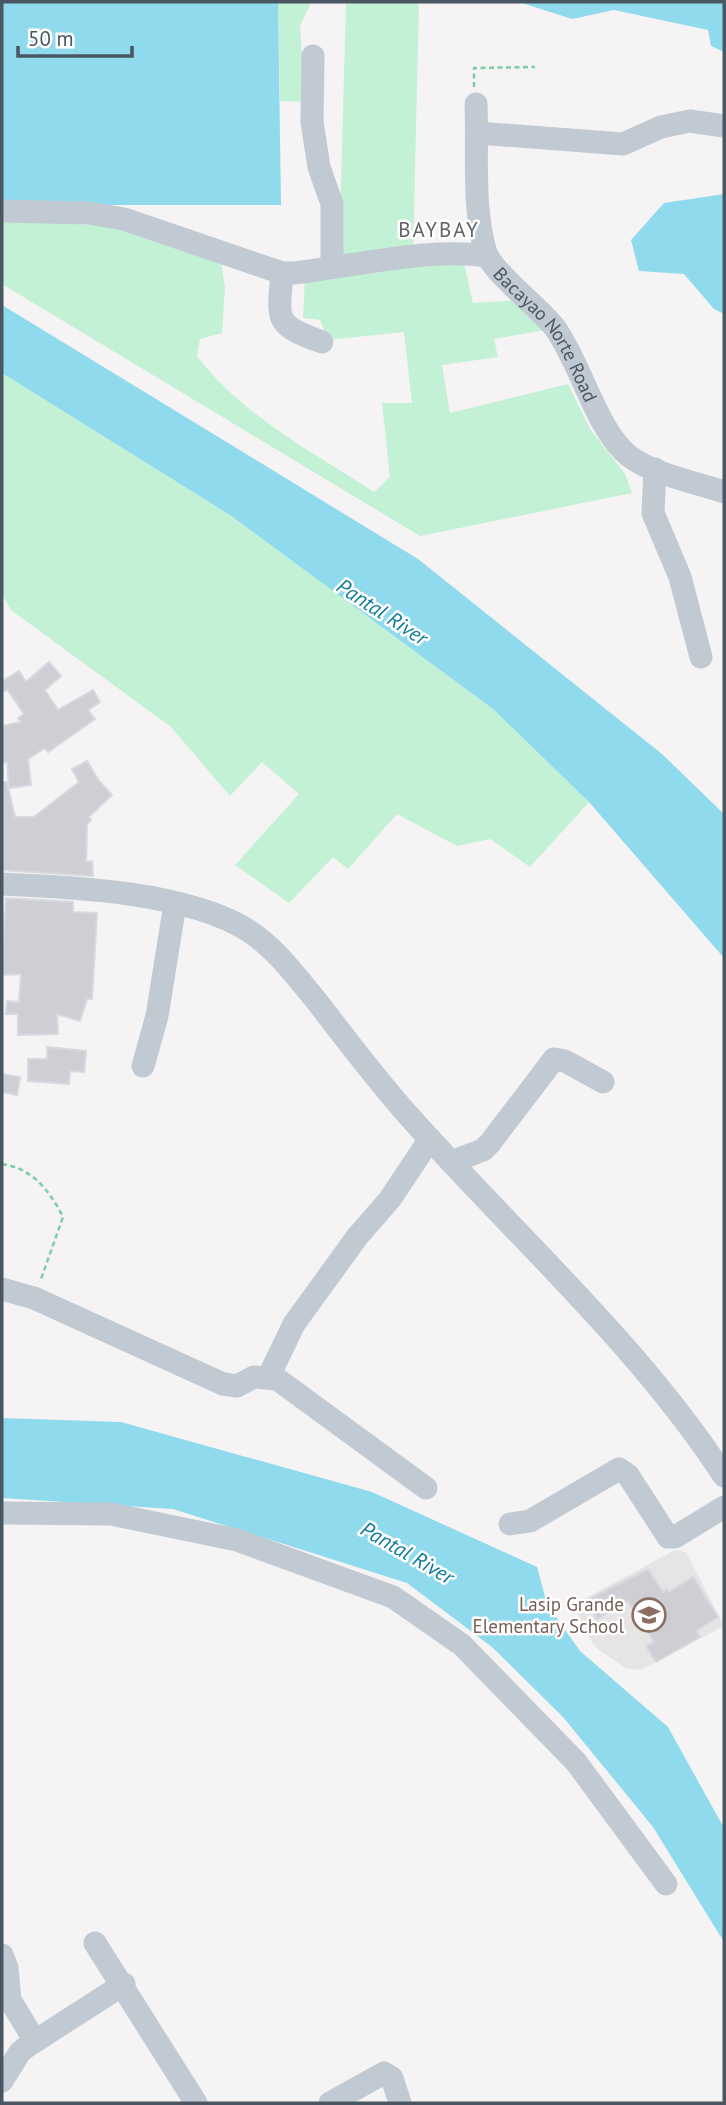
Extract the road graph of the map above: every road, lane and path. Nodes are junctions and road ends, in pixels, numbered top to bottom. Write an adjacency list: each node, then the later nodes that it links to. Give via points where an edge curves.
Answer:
1 (313, 55): 8 (street, via 312,122 319,167 332,204)
2 (535, 67): 3 (path, via 474,68)
3 (475, 104): 5 (street, Bacayao Norte Road)
4 (724, 126): 5 (street, via 690,121 661,127 623,144)
5 (477, 133): 7 (street, Bacayao Norte Road, via 480,219)
6 (2, 211): 9 (street, via 88,213 124,219)
7 (487, 256): 8 (street, via 462,252); 11 (street, Bacayao Norte Road, via 553,325 571,352 611,438 630,457)
8 (332, 267): 9 (street)
9 (282, 273): 10 (street, via 279,306 284,324)
10 (322, 342)
11 (656, 469): 12 (street, Bacayao Norte Road); 13 (street, via 653,513 680,576)
12 (724, 492)
13 (701, 657)
14 (2, 884): 15 (street, via 72,887)
15 (174, 904): 16 (street, via 160,1002); 18 (street, via 226,919 260,939)
16 (143, 1066)
17 (603, 1082): 19 (street, via 554,1059 490,1143)
18 (430, 1139): 19 (street); 23 (street, via 294,1324)
19 (451, 1162): 24 (street, via 670,1399)
20 (2, 1164): 22 (path, via 29,1173 52,1195 63,1217)
21 (2, 1289): 22 (street)
22 (34, 1298): 23 (street, via 223,1384 237,1386 254,1377)
23 (268, 1378): 25 (street, via 277,1379)
24 (724, 1476)
25 (426, 1488)
26 (724, 1507): 28 (street, via 675,1538 668,1537 620,1469 530,1521)
27 (2, 1513): 29 (street, via 111,1514 237,1539 393,1597 462,1645 576,1762)
28 (510, 1524)
29 (666, 1884)
30 (96, 1942): 32 (street)
31 (2, 1955): 33 (street, via 10,2000)
32 (124, 1984): 33 (street); 35 (street)
33 (35, 2041): 34 (street, via 20,2052)
34 (2, 2081)
35 (196, 2103)
36 (330, 2103): 37 (street, via 384,2073 392,2078)
37 (400, 2103)

